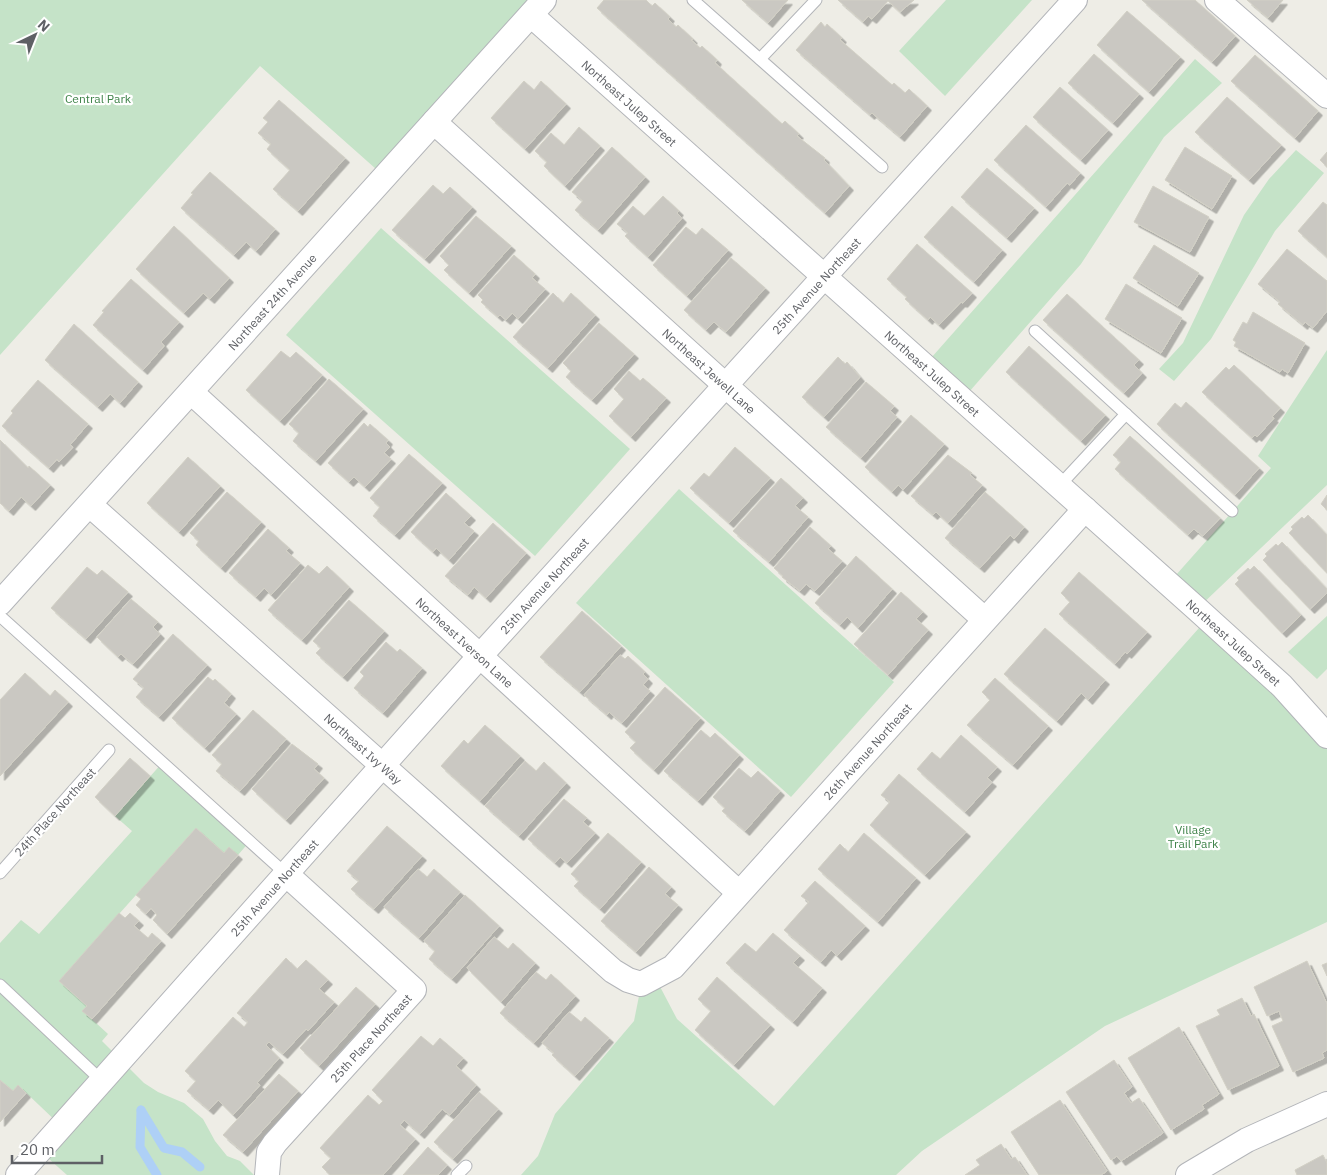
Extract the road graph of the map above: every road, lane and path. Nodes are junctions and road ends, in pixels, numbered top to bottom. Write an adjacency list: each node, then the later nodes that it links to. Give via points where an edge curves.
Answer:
1 (693, 0): 6 (lane)
2 (816, 0): 6 (lane)
3 (1075, 0): 10 (street, 25th Avenue Northeast)
4 (1217, 0): 7 (street)
5 (538, 7): 8 (street, Northeast 24th Avenue); 10 (street, Northeast Julep Street)
6 (760, 59): 9 (lane)
7 (1327, 96)
8 (434, 122): 12 (street, Northeast Jewell Lane); 13 (street, Northeast 24th Avenue)
9 (882, 167)
10 (824, 278): 12 (street, 25th Avenue Northeast); 15 (street, Northeast Julep Street)
11 (1035, 331): 14 (lane)
12 (726, 386): 21 (street, Northeast Jewell Lane); 22 (street, 25th Avenue Northeast)
13 (191, 392): 16 (street, Northeast 24th Avenue); 22 (street, Northeast Iverson Lane)
14 (1126, 414): 15 (lane); 18 (lane)
15 (1059, 486): 17 (street, Northeast Julep Street)
16 (90, 505): 19 (street, Northeast 24th Avenue); 25 (street, Northeast Ivy Way)
17 (1085, 509): 21 (street, 26th Avenue Northeast); 23 (street, Northeast Julep Street, via 1282,686)
18 (1232, 511)
19 (0, 603)
20 (0, 616): 27 (lane)
21 (984, 620): 28 (street, 26th Avenue Northeast)
22 (480, 656): 25 (street, 25th Avenue Northeast); 28 (street, Northeast Iverson Lane)
23 (1327, 736)
24 (109, 750): 26 (lane, 24th Place Northeast)
25 (382, 766): 27 (street, 25th Avenue Northeast); 29 (street, Northeast Ivy Way, via 613,971)
26 (0, 873)
27 (286, 874): 31 (street, 25th Avenue Northeast); 35 (street, 25th Place Northeast, via 414,990 275,1142 268,1152)
28 (738, 892): 29 (street, 26th Avenue Northeast, via 673,967)
29 (641, 984)
30 (0, 985): 31 (lane)
31 (102, 1081): 34 (street, 25th Avenue Northeast)
32 (1327, 1104): 37 (street, via 1247,1140)
33 (466, 1166): 36 (lane)
34 (18, 1175)
35 (267, 1175)
36 (457, 1175)
37 (1188, 1175)

